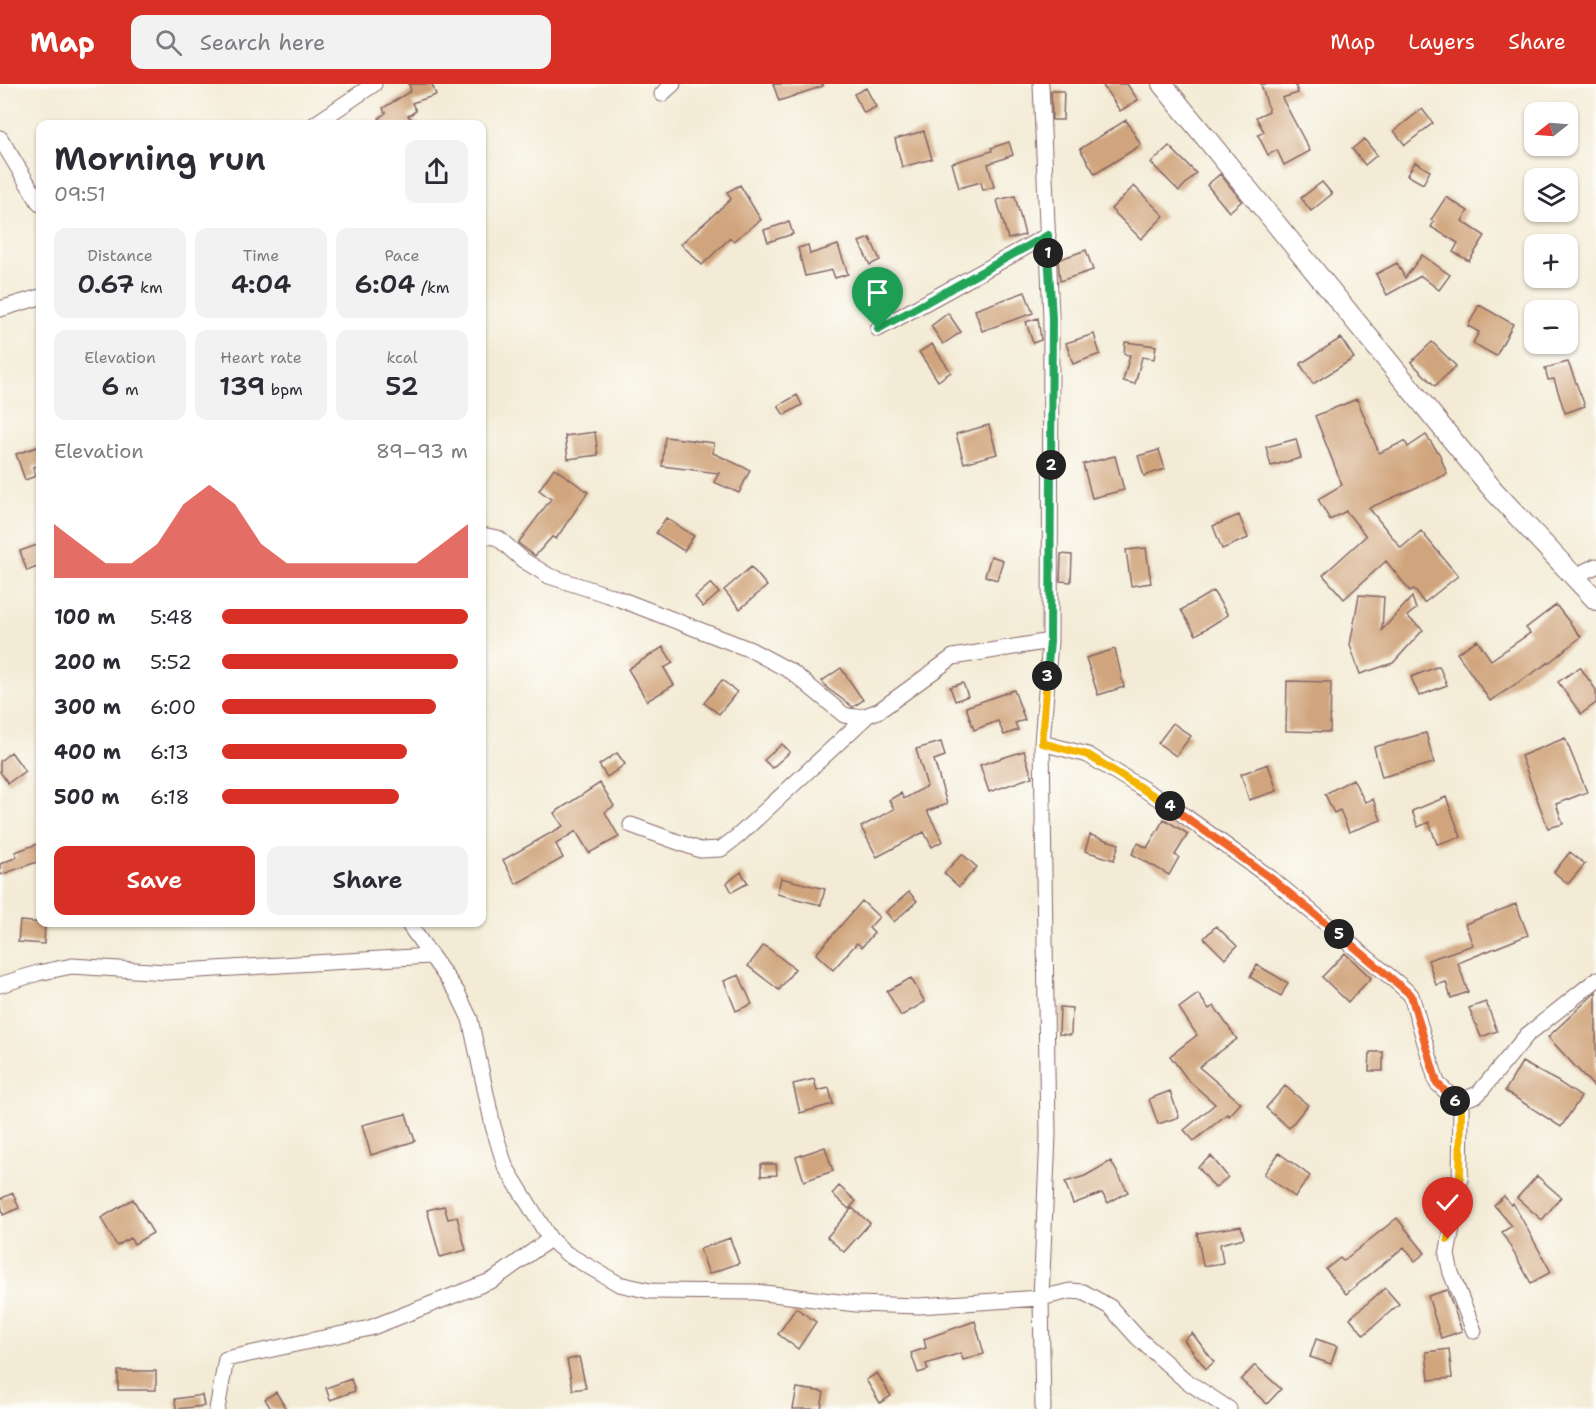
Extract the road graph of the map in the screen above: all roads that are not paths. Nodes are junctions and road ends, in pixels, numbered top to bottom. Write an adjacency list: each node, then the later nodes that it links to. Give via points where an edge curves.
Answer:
1 (374, 84): 4 (street)
2 (1041, 84): 7 (street)
3 (1165, 86): 13 (main road, via 1464,455)
4 (321, 120)
5 (0, 138): 6 (street)
6 (36, 197)
7 (1048, 235): 10 (street); 15 (street, via 1052,318)
8 (36, 298): 9 (street)
9 (0, 309)
10 (878, 329)
11 (486, 536): 16 (street, via 498,538 549,576 751,650 792,672 844,714)
12 (1596, 566): 13 (street)
13 (1573, 577): 14 (main road)
14 (1596, 600)
15 (1050, 641): 16 (street, via 953,657); 17 (street)
16 (866, 717): 18 (street, via 721,849 700,850)
17 (1042, 743): 23 (street, via 1088,755 1171,806 1272,879 1400,985 1411,995 1437,1083); 25 (street, via 1048,1135)
18 (631, 825)
19 (410, 927): 20 (street)
20 (430, 956): 22 (street, via 166,972 72,966); 24 (street, via 457,992 470,1019 505,1166)
21 (1596, 980): 23 (street, via 1527,1035 1478,1094)
22 (0, 985)
23 (1455, 1100): 26 (street, via 1461,1109 1460,1183 1447,1255)
24 (550, 1239): 25 (street, via 567,1254 619,1284 650,1291 756,1292 866,1305 919,1306); 27 (street, via 493,1280 370,1328 226,1359)
25 (1041, 1298): 28 (street); 29 (street, via 1083,1292 1110,1307 1185,1380)
26 (1474, 1331)
27 (217, 1409)
28 (1043, 1409)
29 (1228, 1409)

